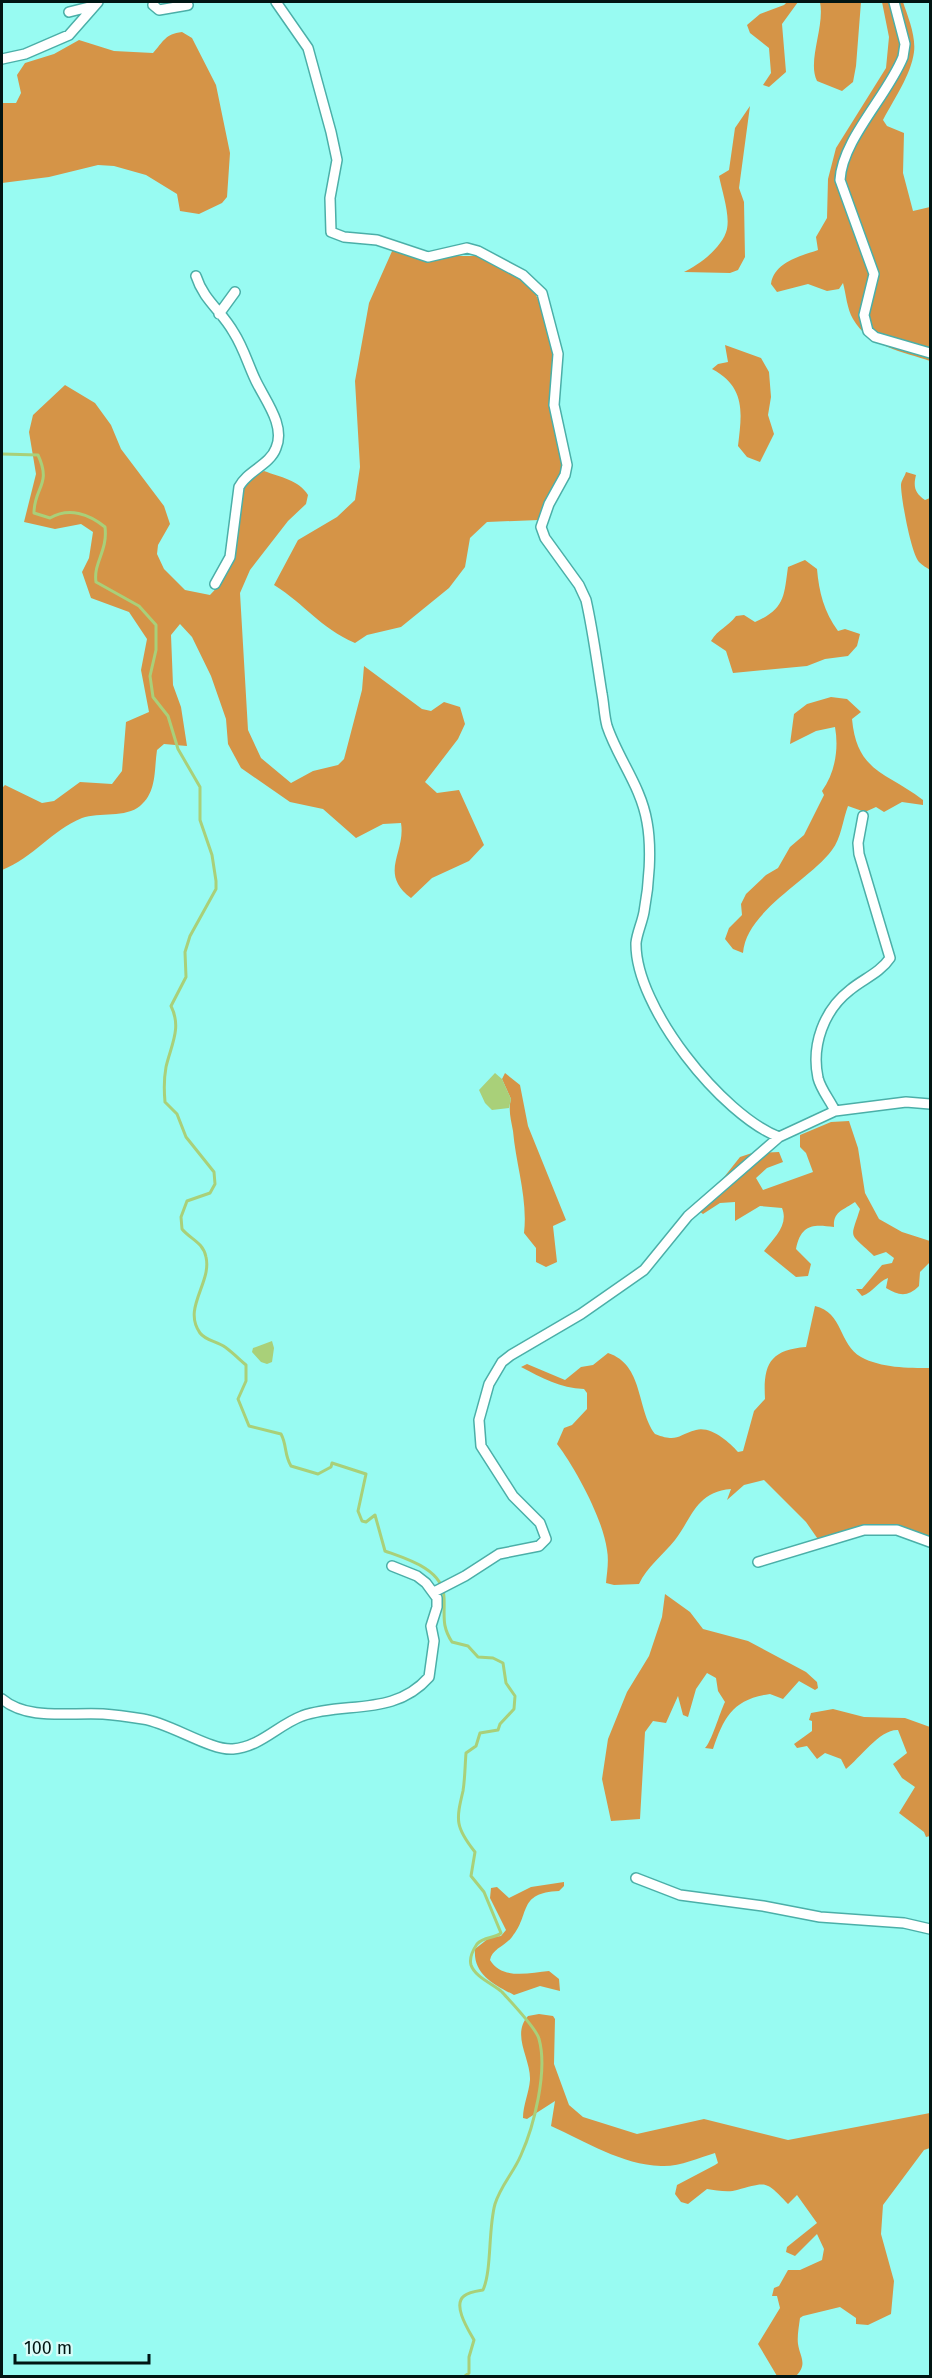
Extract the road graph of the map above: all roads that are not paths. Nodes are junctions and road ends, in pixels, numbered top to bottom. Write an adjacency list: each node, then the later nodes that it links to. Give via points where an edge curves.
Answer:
1 (154, 2): 5 (street, via 159,10)
2 (276, 2): 16 (street, via 308,48 331,132 337,160 330,198 331,232 377,240 422,256 467,248 478,251 523,275 542,293 558,354 554,405 567,465 542,527 586,600 607,726 633,777 647,820 644,911 636,940 646,988 661,1020 694,1066 747,1120)
3 (894, 2): 11 (street, via 905,44 903,57 840,168 840,180 874,273 864,315 868,331 875,337)
4 (97, 3): 6 (street); 7 (street, via 69,35 25,54)
5 (188, 5)
6 (69, 12)
7 (2, 59)
8 (195, 276): 10 (street)
9 (235, 292): 10 (street)
10 (219, 314): 12 (street, via 234,332 279,434 269,458 244,477 239,487 230,557)
11 (930, 353)
12 (215, 584)
13 (863, 816): 15 (street, via 859,854 890,958 879,971 848,991 824,1022 817,1053 819,1079)
14 (930, 1104): 15 (street, via 906,1102)
15 (836, 1111): 16 (street)
16 (779, 1137): 20 (street, via 688,1216 644,1270 502,1362 484,1397 478,1420 479,1438 491,1464 513,1496 540,1523 546,1539 539,1546 499,1554)
17 (930, 1542): 18 (street, via 897,1530 864,1530)
18 (758, 1562)
19 (392, 1566): 20 (street)
20 (440, 1589): 21 (street, via 431,1626 433,1662 425,1681 377,1706 305,1715 289,1721 269,1737 237,1749 209,1744 147,1719 23,1710)
21 (2, 1699)
22 (636, 1878): 23 (street, via 680,1895 819,1917 904,1923)
23 (930, 1929)

